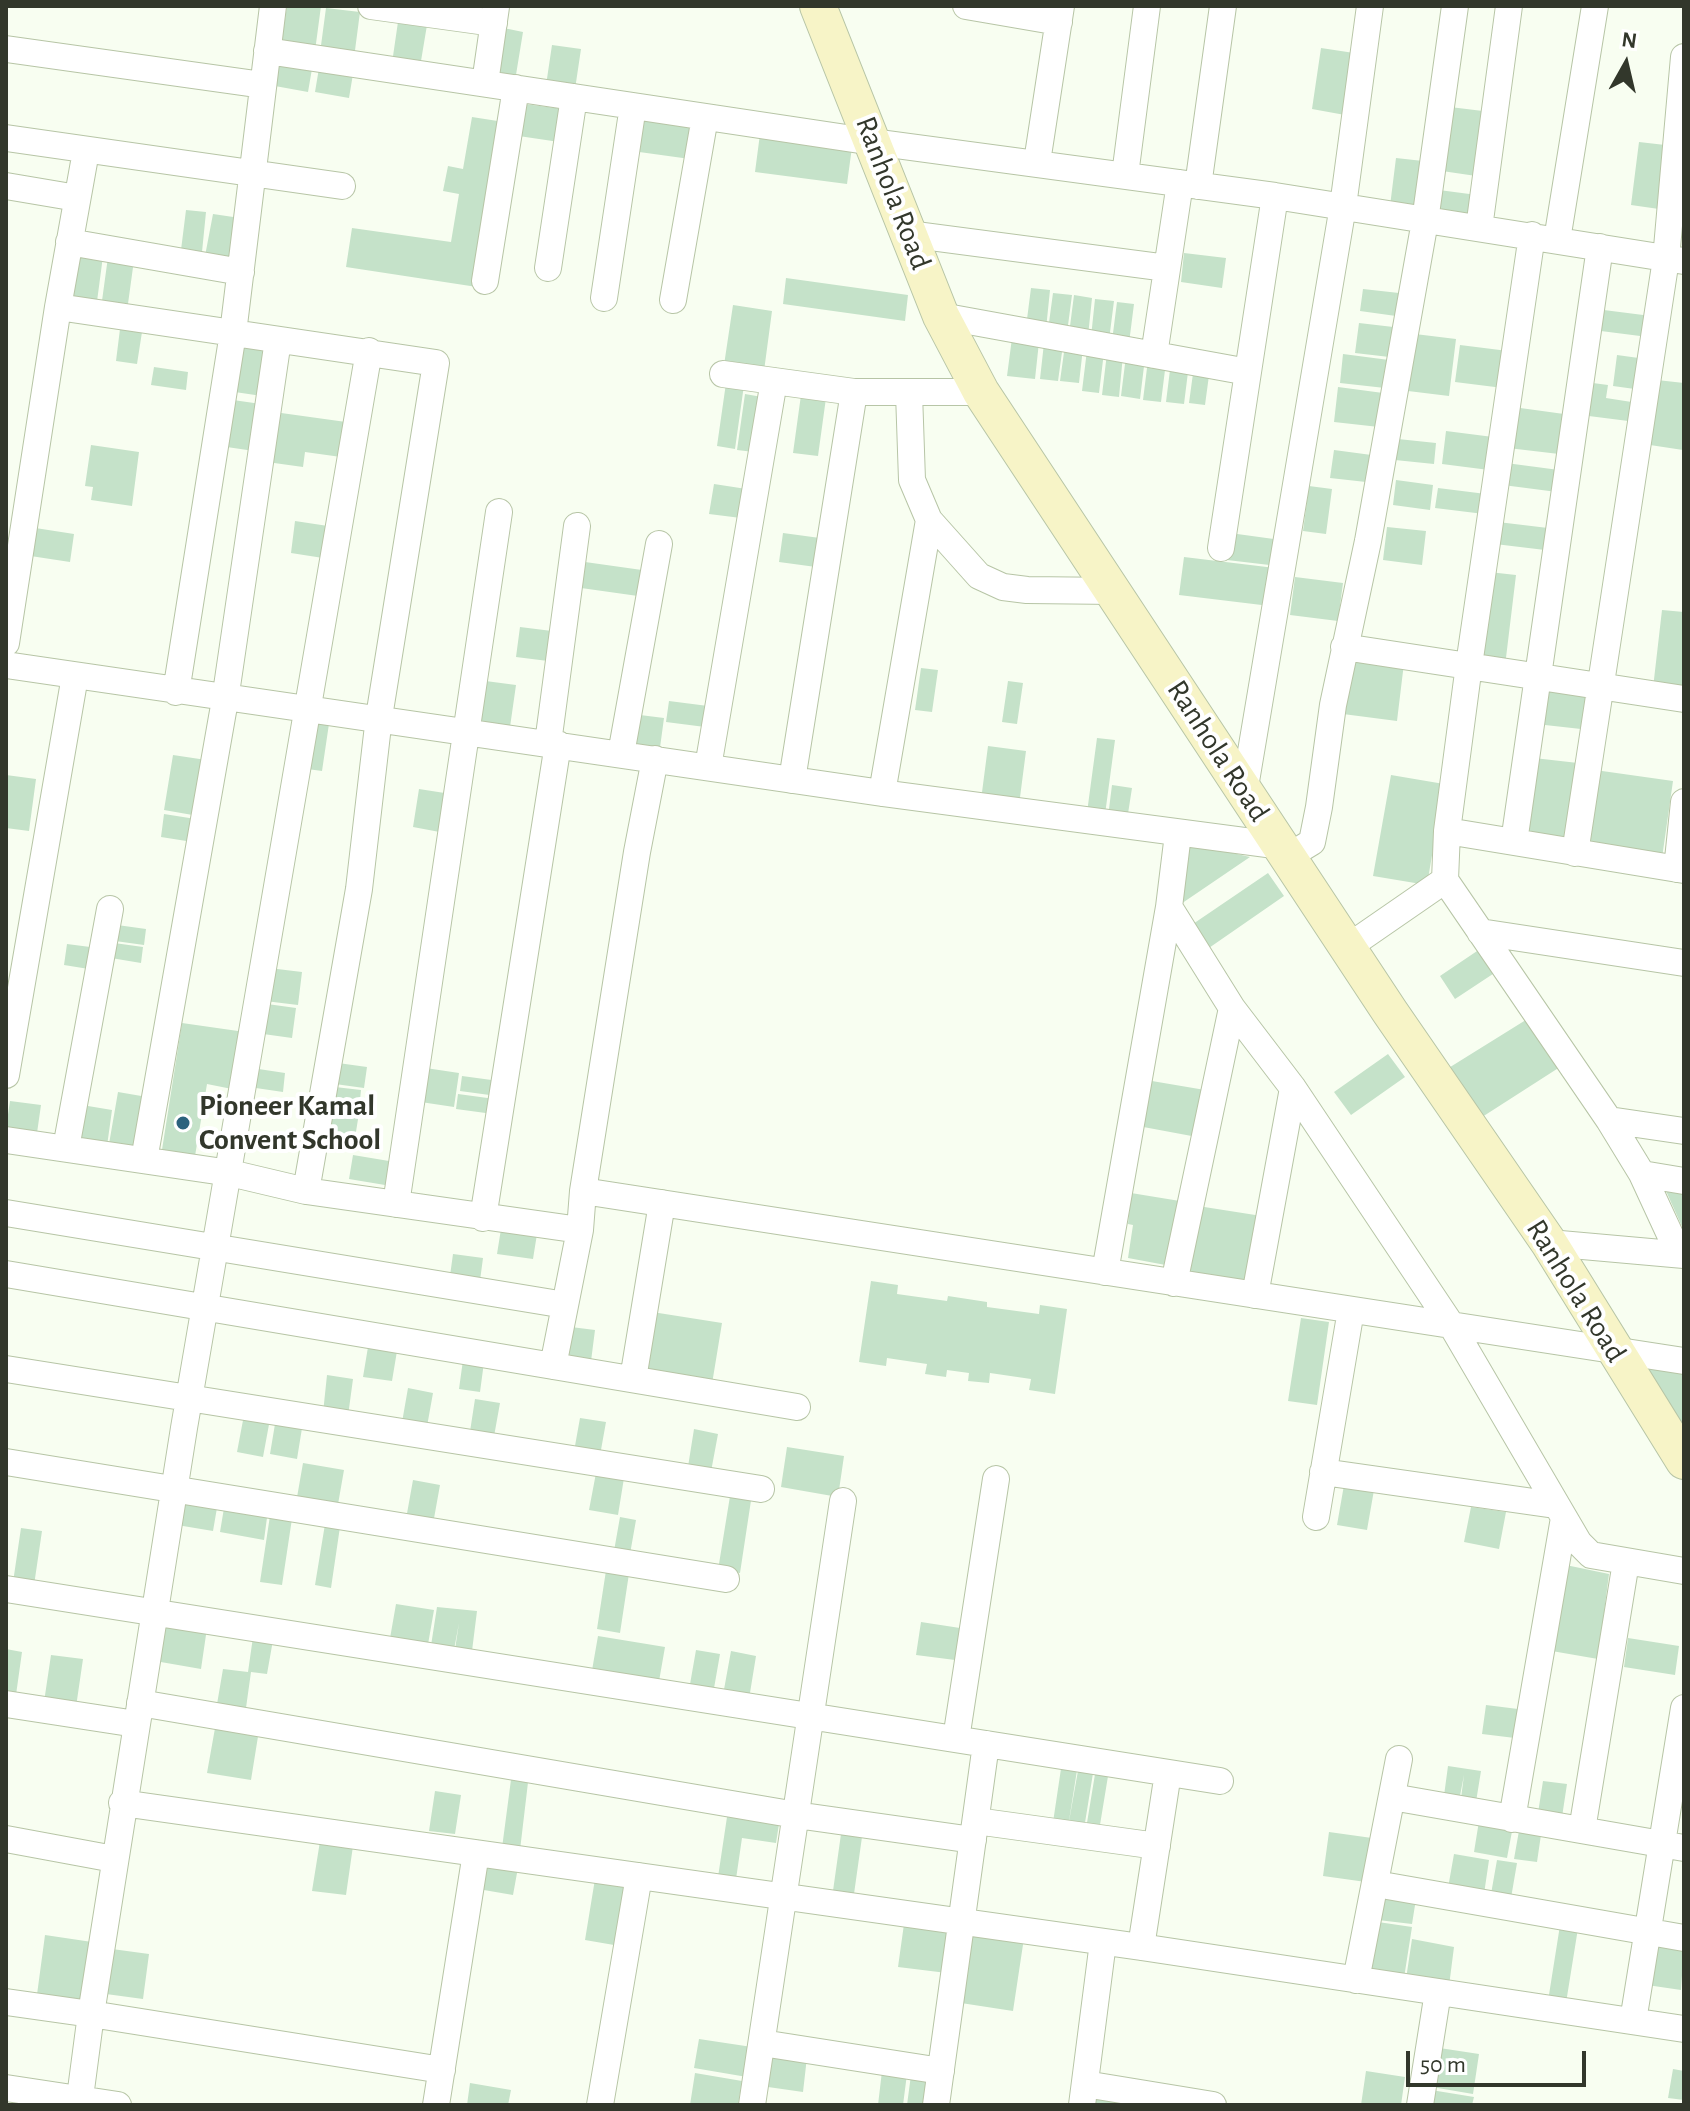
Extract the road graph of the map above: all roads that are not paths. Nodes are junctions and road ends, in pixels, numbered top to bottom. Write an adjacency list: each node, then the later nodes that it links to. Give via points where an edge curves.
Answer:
1 (273, 6): 14 (street)
2 (371, 6): 11 (street)
3 (818, 6): 23 (street, Ranhola Road)
4 (966, 6): 12 (street)
5 (1147, 6): 27 (street)
6 (1223, 6): 28 (street)
7 (1370, 6): 33 (street)
8 (1455, 6): 34 (street)
9 (1509, 6): 35 (street)
10 (1595, 6): 37 (street)
11 (495, 14): 16 (street)
12 (1060, 14): 25 (street)
13 (6, 49): 17 (street)
14 (267, 51): 16 (street); 17 (street)
15 (1684, 57): 40 (street)
16 (485, 83): 18 (street)
17 (263, 85): 26 (street)
18 (516, 88): 19 (street); 44 (street)
19 (574, 97): 20 (street); 41 (street)
20 (633, 106): 21 (street); 45 (street)
21 (705, 117): 23 (street); 46 (street)
22 (6, 138): 24 (street)
23 (873, 142): 25 (street); 36 (street, Ranhola Road)
24 (86, 151): 26 (street); 32 (street)
25 (1037, 162): 27 (street)
26 (252, 173): 29 (street); 43 (street)
27 (1125, 175): 28 (street)
28 (1189, 184): 31 (street); 42 (street)
29 (342, 186)
30 (7, 192): 32 (street)
31 (1275, 196): 33 (street); 53 (street)
32 (77, 198): 38 (street)
33 (1343, 206): 34 (street); 84 (street)
34 (1425, 221): 35 (street); 66 (street)
35 (1479, 228): 37 (street)
36 (908, 234): 42 (street); 48 (street, Ranhola Road)
37 (1545, 238): 39 (street); 68 (street)
38 (69, 242): 43 (street); 47 (street)
39 (1600, 247): 40 (street); 70 (street)
40 (1675, 260): 71 (street, via 1614,588)
41 (548, 268)
42 (1167, 268): 52 (street)
43 (241, 272): 49 (street)
44 (485, 281)
45 (604, 298)
46 (673, 300)
47 (58, 307): 49 (street); 65 (street)
48 (941, 316): 52 (street); 57 (street, Ranhola Road)
49 (233, 333): 50 (street); 72 (street)
50 (278, 340): 51 (street); 74 (street)
51 (369, 351): 75 (street); 76 (street, via 436,363)
52 (1154, 355): 53 (street)
53 (1248, 372): 63 (street)
54 (723, 374): 55 (street)
55 (774, 381): 56 (street); 81 (street)
56 (854, 392): 58 (street); 82 (street)
57 (981, 392): 58 (street); 64 (street, Ranhola Road)
58 (909, 393): 60 (street, via 912,480)
59 (499, 512): 77 (street)
60 (929, 520): 64 (street, via 979,576 1003,587); 83 (street)
61 (577, 526): 78 (street)
62 (659, 544): 79 (street)
63 (1221, 548)
64 (1116, 591): 84 (street, Ranhola Road)
65 (6, 643)
66 (1344, 647): 68 (street); 89 (street, via 1312,842)
67 (6, 665): 69 (street)
68 (1469, 665): 70 (street); 86 (street)
69 (75, 676): 72 (street); 99 (street)
70 (1536, 677): 71 (street); 88 (street)
71 (1602, 689): 73 (street); 90 (street)
72 (176, 692): 74 (street)
73 (1684, 699)
74 (225, 700): 75 (street); 105 (street)
75 (308, 707): 76 (street); 106 (street)
76 (379, 717): 77 (street); 109 (street, via 359,889)
77 (467, 731): 78 (street); 112 (street)
78 (553, 744): 79 (street); 114 (street)
79 (621, 754): 80 (street)
80 (655, 759): 81 (street); 110 (street)
81 (708, 767): 82 (street)
82 (792, 780): 83 (street)
83 (882, 793): 87 (street)
84 (1244, 793): 89 (street, Ranhola Road)
85 (1684, 802): 91 (street)
86 (1447, 831): 88 (street); 92 (street)
87 (1178, 834): 89 (street); 93 (street)
88 (1514, 842): 90 (street)
89 (1286, 851): 96 (street, Ranhola Road)
90 (1575, 853): 91 (street)
91 (1680, 870)
92 (1445, 880): 95 (street); 96 (street)
93 (1169, 907): 98 (street); 119 (street)
94 (110, 909): 104 (street)
95 (1480, 932): 97 (street); 101 (street)
96 (1348, 947): 116 (street, Ranhola Road)
97 (1684, 963)
98 (1232, 1008): 100 (street); 121 (street)
99 (6, 1075)
100 (1293, 1088): 122 (street); 126 (street)
101 (1609, 1120): 102 (street); 107 (street)
102 (1684, 1131)
103 (6, 1140): 104 (street)
104 (66, 1148): 105 (street)
105 (144, 1160): 106 (street)
106 (230, 1173): 109 (street); 117 (street)
107 (1642, 1174): 108 (street); 118 (street)
108 (1684, 1181)
109 (306, 1191): 112 (street)
110 (583, 1191): 111 (street); 115 (street)
111 (662, 1203): 119 (street); 131 (street)
112 (396, 1204): 114 (street)
113 (6, 1213): 117 (street)
114 (483, 1218): 115 (street)
115 (580, 1230): 123 (street)
116 (1549, 1243): 118 (street); 127 (street, Ranhola Road)
117 (217, 1247): 123 (street); 124 (street)
118 (1681, 1255)
119 (1105, 1272): 121 (street)
120 (6, 1274): 124 (street)
121 (1174, 1283): 122 (street)
122 (1255, 1295): 125 (street)
123 (565, 1305): 129 (street)
124 (206, 1308): 129 (street); 132 (street)
125 (1351, 1310): 126 (street); 136 (street)
126 (1452, 1326): 127 (street); 141 (street)
127 (1612, 1351): 128 (street); 134 (street, Ranhola Road)
128 (1684, 1361)
129 (553, 1366): 131 (street)
130 (6, 1369): 132 (street)
131 (633, 1379): 133 (street)
132 (189, 1397): 138 (street); 139 (street)
133 (797, 1407)
134 (1684, 1461)
135 (6, 1462): 139 (street)
136 (1323, 1472): 141 (street); 142 (street)
137 (996, 1479): 152 (street)
138 (761, 1489)
139 (174, 1490): 145 (street); 147 (street)
140 (843, 1501): 151 (street)
141 (1559, 1512): 143 (street, via 1591,1555); 160 (street)
142 (1316, 1517)
143 (1626, 1562): 144 (street); 161 (street)
144 (1684, 1571)
145 (726, 1579)
146 (6, 1589): 147 (street)
147 (154, 1611): 150 (street); 151 (street)
148 (6, 1704): 150 (street)
149 (1684, 1708): 164 (street)
150 (138, 1713): 158 (street); 159 (street)
151 (809, 1715): 152 (street); 159 (street)
152 (956, 1739): 153 (street)
153 (986, 1744): 155 (street); 162 (street)
154 (1399, 1759): 157 (street)
155 (1168, 1773): 156 (street); 165 (street)
156 (1220, 1781)
157 (1392, 1797): 160 (street); 169 (street)
158 (122, 1803): 166 (street); 167 (street)
159 (796, 1815): 162 (street); 170 (street)
160 (1512, 1819): 161 (street)
161 (1582, 1830): 164 (street)
162 (974, 1831): 165 (street); 171 (street)
163 (6, 1839): 167 (street)
164 (1673, 1845): 172 (street)
165 (1157, 1846): 175 (street)
166 (476, 1853): 168 (street); 183 (street)
167 (114, 1859): 179 (street)
168 (639, 1876): 170 (street); 190 (street)
169 (1376, 1884): 172 (street); 176 (street)
170 (785, 1897): 171 (street); 182 (street)
171 (962, 1922): 174 (street); 184 (street)
172 (1647, 1932): 173 (street); 180 (street)
173 (1684, 1938)
174 (1103, 1942): 175 (street); 186 (street)
175 (1141, 1947): 176 (street)
176 (1356, 1980): 177 (street)
177 (1438, 1992): 180 (street); 194 (street)
178 (6, 2002): 179 (street)
179 (91, 2014): 183 (street); 187 (street)
180 (1633, 2021): 181 (street)
181 (1684, 2029)
182 (762, 2043): 184 (street); 191 (street)
183 (442, 2070): 189 (street)
184 (941, 2071): 192 (street)
185 (6, 2088): 187 (street)
186 (1084, 2094): 193 (street)
187 (79, 2102): 188 (street)
188 (118, 2105)
189 (436, 2105)
190 (600, 2105)
191 (752, 2105)
192 (936, 2105)
193 (1213, 2105)
194 (1420, 2105)

